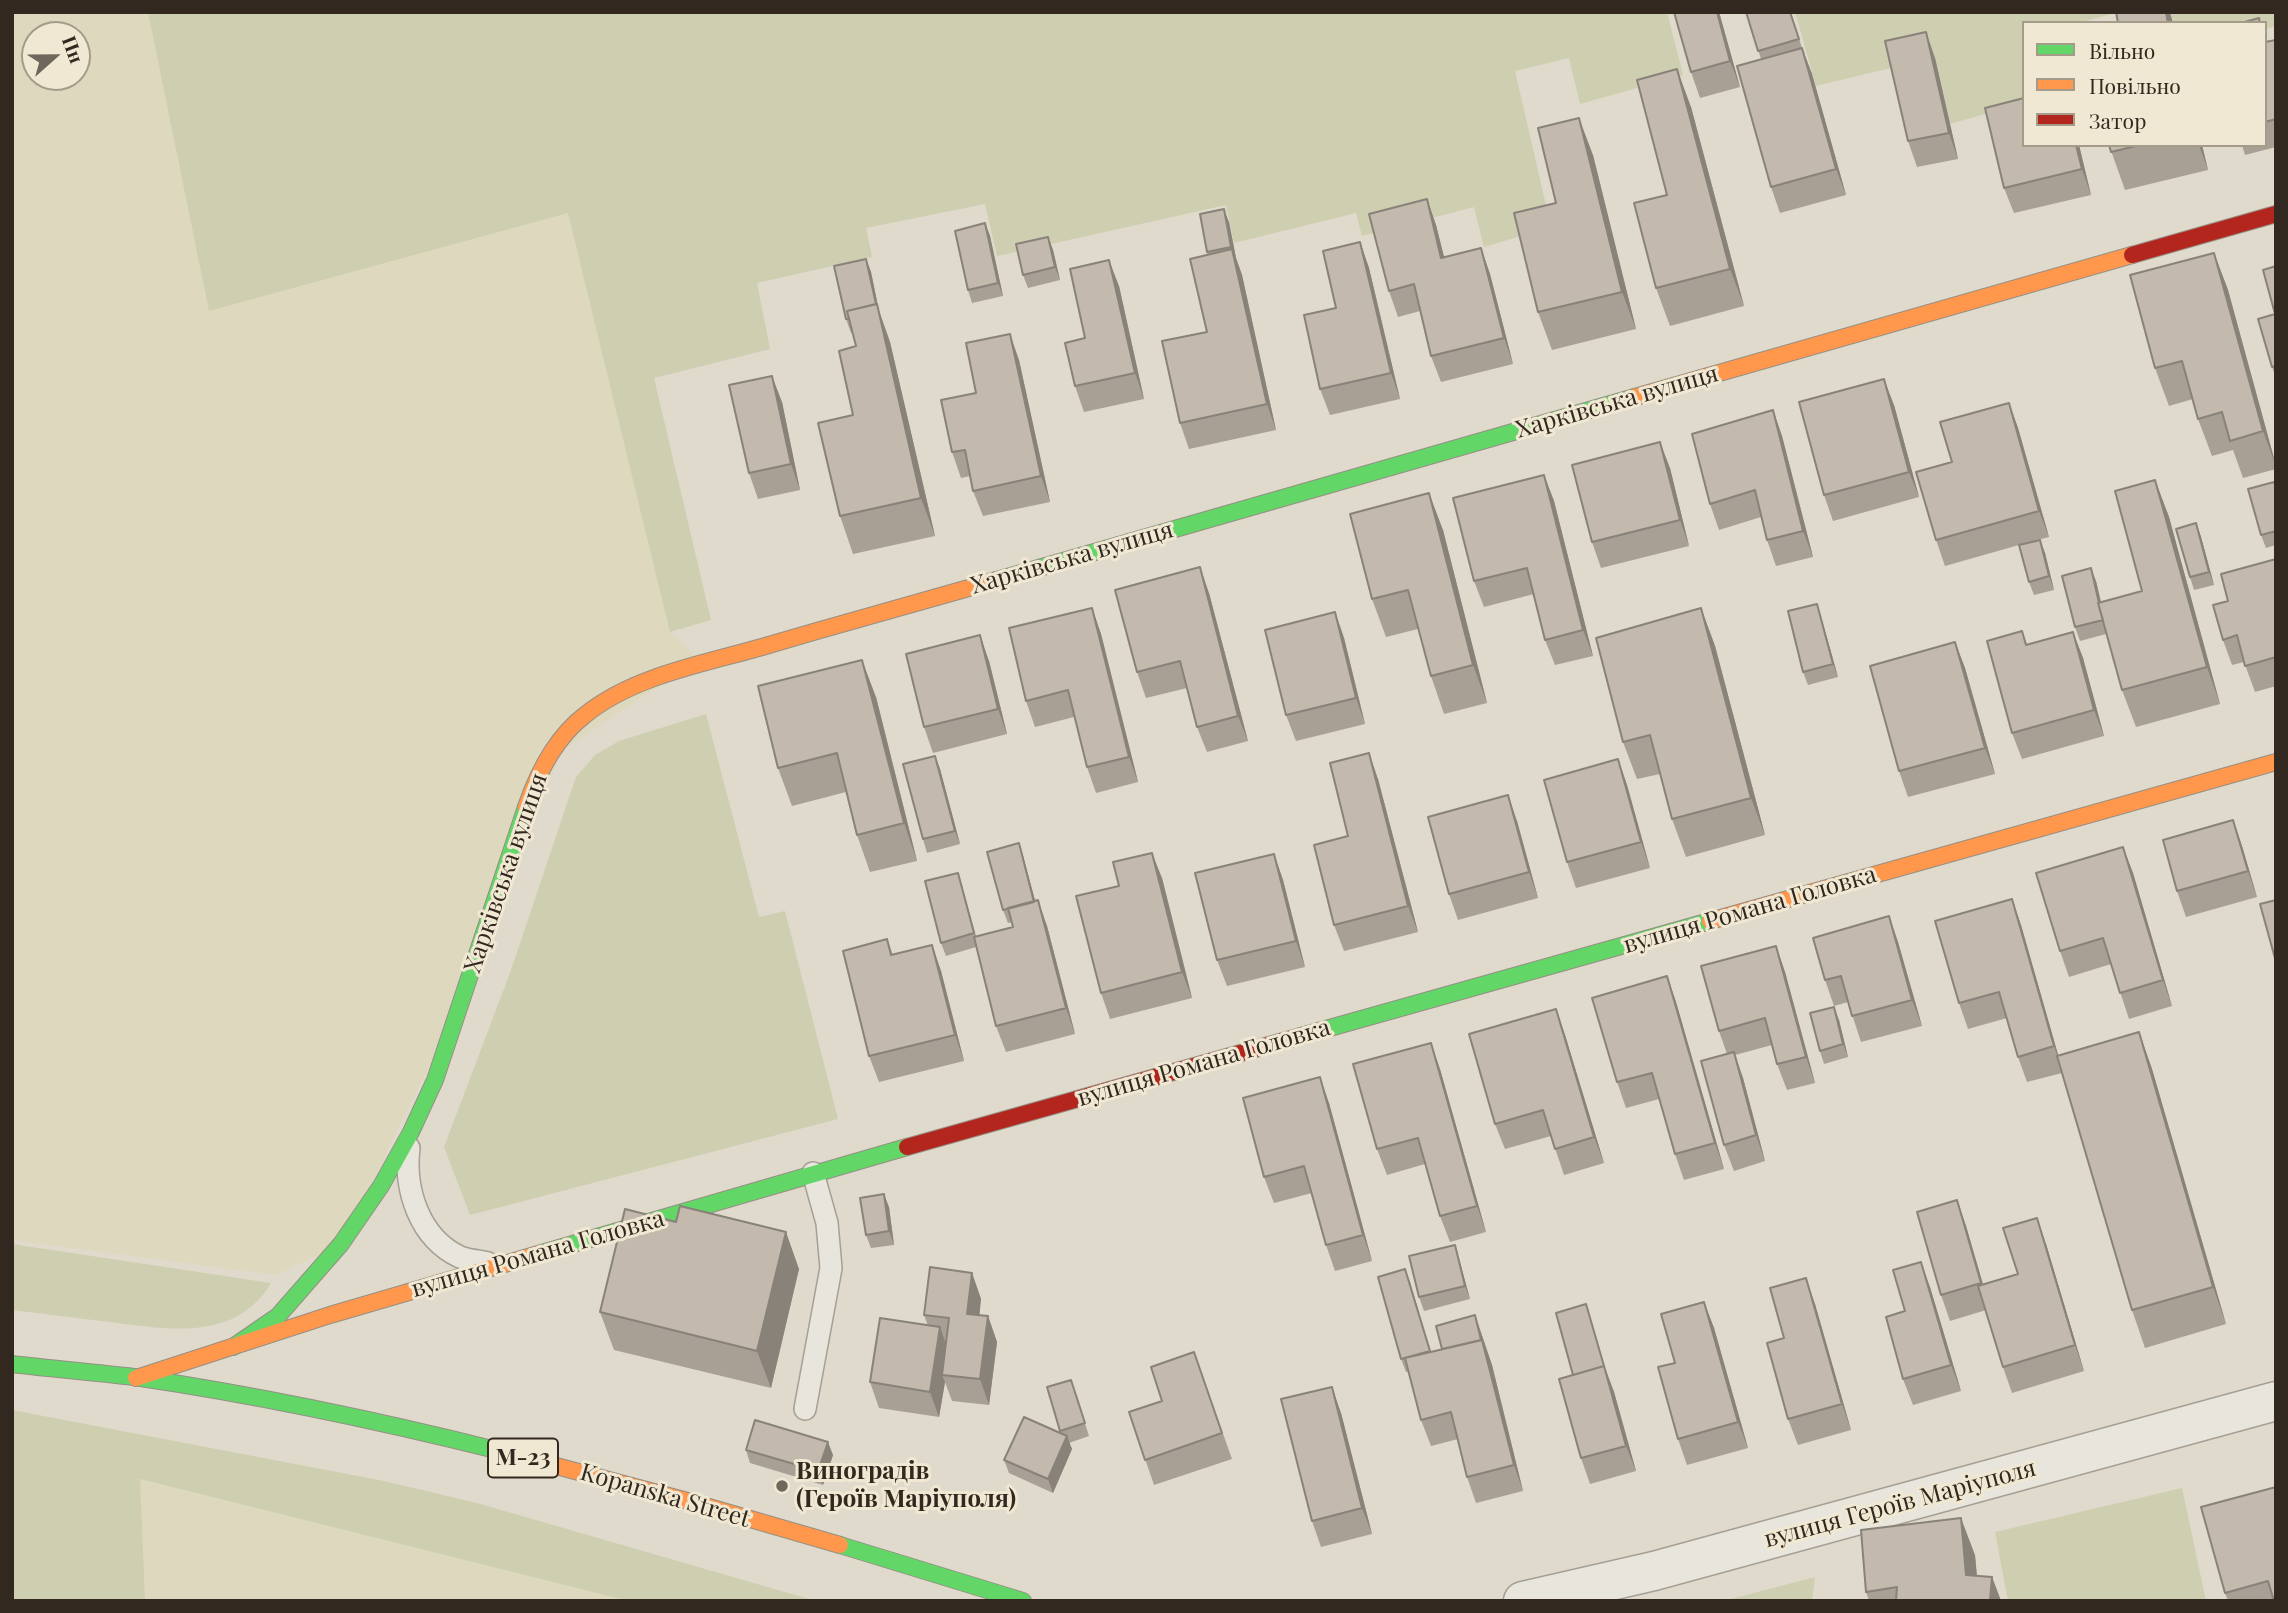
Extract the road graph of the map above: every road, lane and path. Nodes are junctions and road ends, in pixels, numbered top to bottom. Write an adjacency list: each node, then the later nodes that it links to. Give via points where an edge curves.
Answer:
1 (2276, 214): 3 (main road, Харківська вулиця, via 712,661 601,704 571,727 534,783 435,1080)
2 (2276, 762): 4 (main road, вулиця Романа Головка)
3 (411, 1132): 5 (lane, via 407,1165 410,1191 420,1216 435,1239 460,1256); 6 (main road, Харківська вулиця, via 382,1186 341,1244 278,1316)
4 (813, 1174): 5 (main road, вулиця Романа Головка); 10 (lane, via 827,1223 831,1268)
5 (495, 1265): 6 (main road, вулиця Романа Головка)
6 (233, 1347): 8 (main road, вулиця Романа Головка)
7 (12, 1364): 8 (main road, Kopanska Street / М-23)
8 (136, 1378): 11 (main road, Kopanska Street / М-23, via 286,1404 572,1470)
9 (2276, 1401): 12 (street, вулиця Героїв Маріуполя, via 1654,1572)
10 (805, 1409)
11 (1023, 1601)
12 (1524, 1601)

